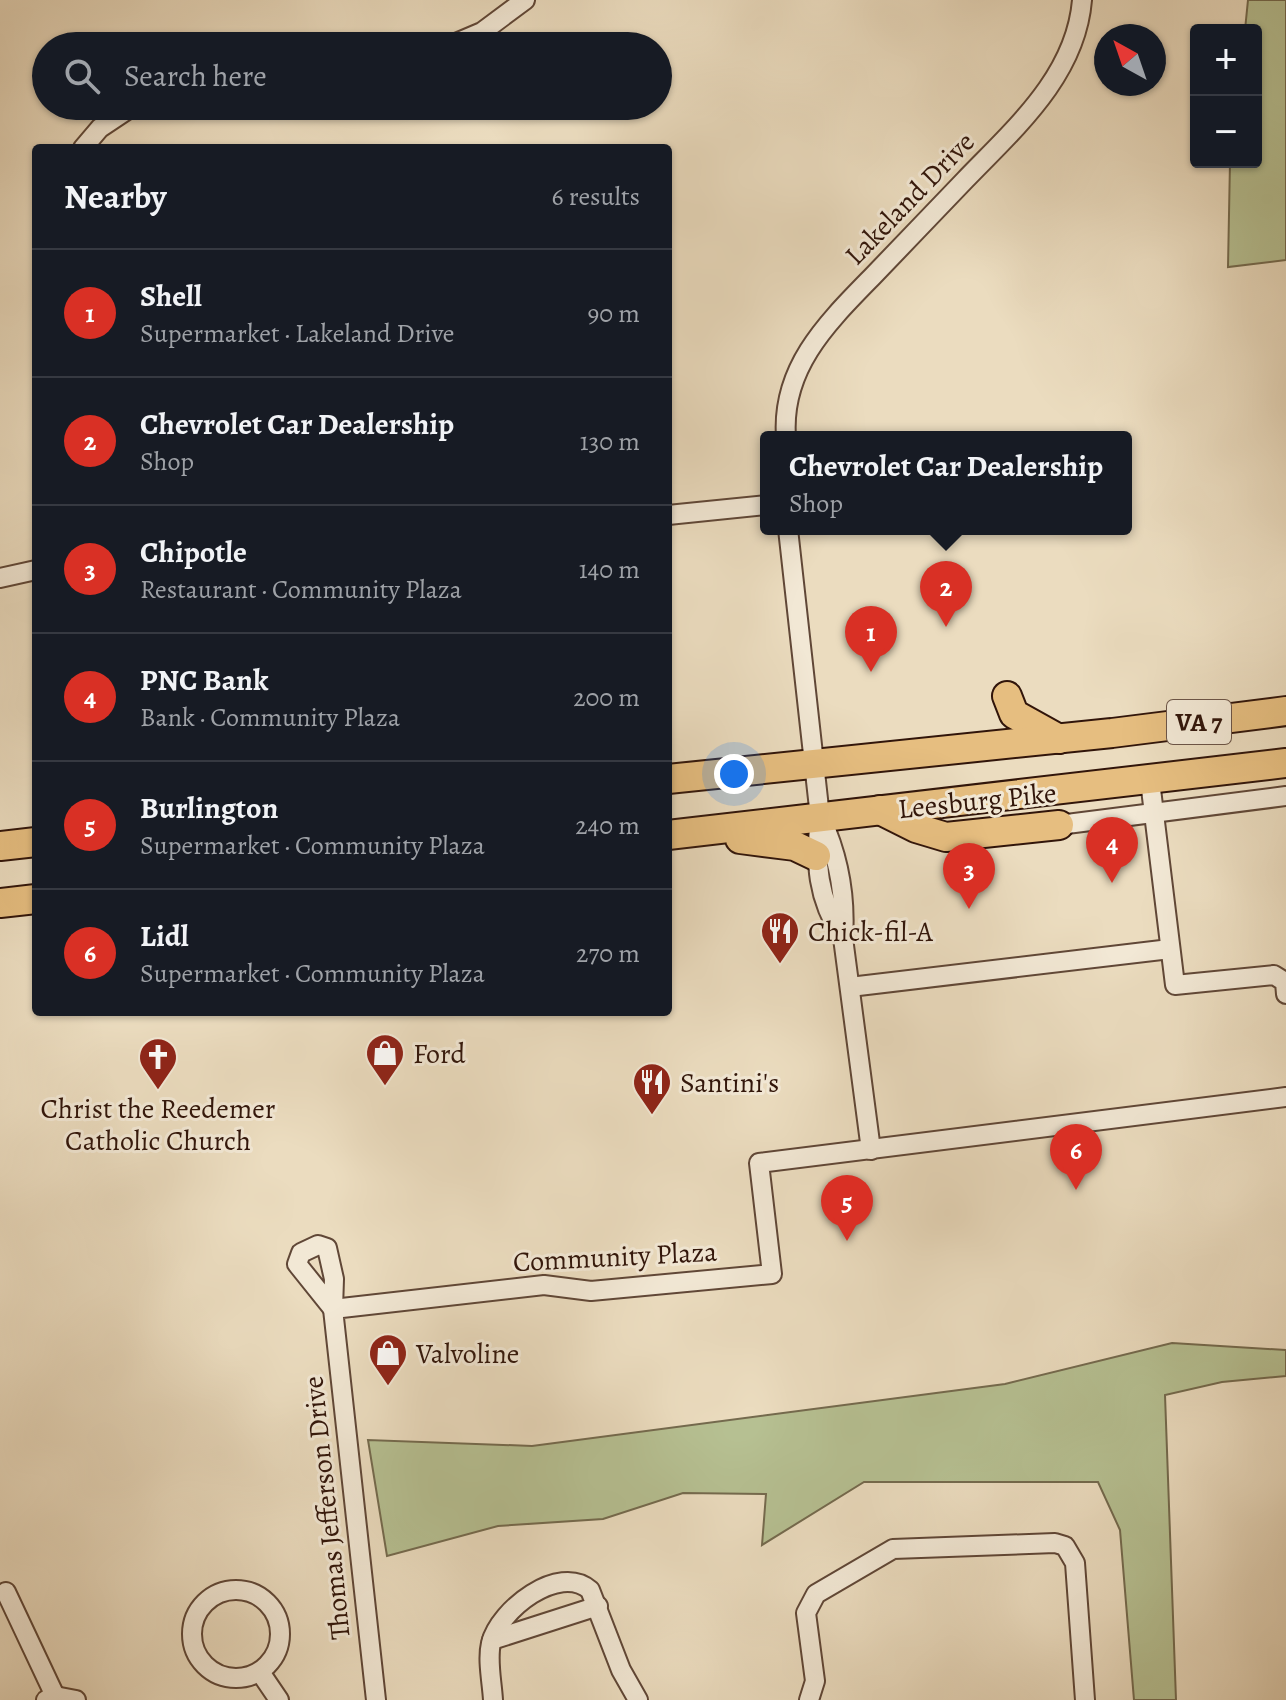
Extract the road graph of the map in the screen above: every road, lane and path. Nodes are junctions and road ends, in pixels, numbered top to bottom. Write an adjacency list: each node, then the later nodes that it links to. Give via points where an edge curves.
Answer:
1 (525, 0): 3 (street)
2 (1082, 0): 6 (street, Lakeland Drive, via 1066,58 1036,104 860,289 798,364 787,395)
3 (482, 32)
4 (112, 120): 5 (street)
5 (86, 144)
6 (786, 431)
7 (760, 506): 8 (street)
8 (672, 515)
9 (789, 535): 16 (street)
10 (32, 571): 11 (street)
11 (0, 578)
12 (1007, 696): 14 (highway, via 1014,714)
13 (1286, 711): 14 (highway, Leesburg Pike / VA 7)
14 (1059, 739): 16 (highway, Leesburg Pike / VA 7)
15 (1286, 763): 18 (highway, Leesburg Pike / VA 7)
16 (813, 766): 17 (highway, Leesburg Pike / VA 7); 22 (street)
17 (672, 779)
18 (1150, 781): 20 (highway, Leesburg Pike / VA 7); 21 (street)
19 (1286, 796): 21 (street)
20 (879, 810): 22 (highway, Leesburg Pike / VA 7); 23 (highway, via 946,837)
21 (1154, 812): 23 (street); 31 (street)
22 (820, 817): 24 (highway, Leesburg Pike / VA 7); 27 (street); 30 (street, via 837,853)
23 (1059, 825)
24 (676, 834): 27 (highway, via 768,840)
25 (32, 842): 26 (highway)
26 (0, 846)
27 (816, 856): 30 (street, via 826,912)
28 (32, 899): 29 (highway)
29 (0, 903)
30 (843, 938): 32 (street)
31 (1170, 949): 32 (street); 33 (street, via 1175,985 1274,975 1285,982)
32 (850, 987): 35 (street)
33 (1286, 994)
34 (1286, 1097): 35 (street, Community Plaza)
35 (871, 1150): 36 (street, Community Plaza, via 759,1163 772,1274 611,1290 544,1285)
36 (333, 1309): 44 (street, Thomas Jefferson Drive)
37 (6, 1592): 41 (street)
38 (598, 1606): 39 (street); 39 (street, via 584,1585 540,1588 523,1598); 46 (street)
39 (492, 1640): 45 (street)
40 (260, 1672): 40 (street, via 279,1650 277,1615 257,1594 239,1589 211,1597 199,1609 192,1635 203,1664 238,1679); 43 (street)
41 (51, 1698): 42 (street)
42 (76, 1700)
43 (279, 1700)
44 (376, 1700)
45 (493, 1700)
46 (638, 1700)
47 (809, 1700): 48 (street, via 815,1681 806,1613 816,1594 893,1549 1055,1543 1065,1546 1075,1563)
48 (1085, 1700)

